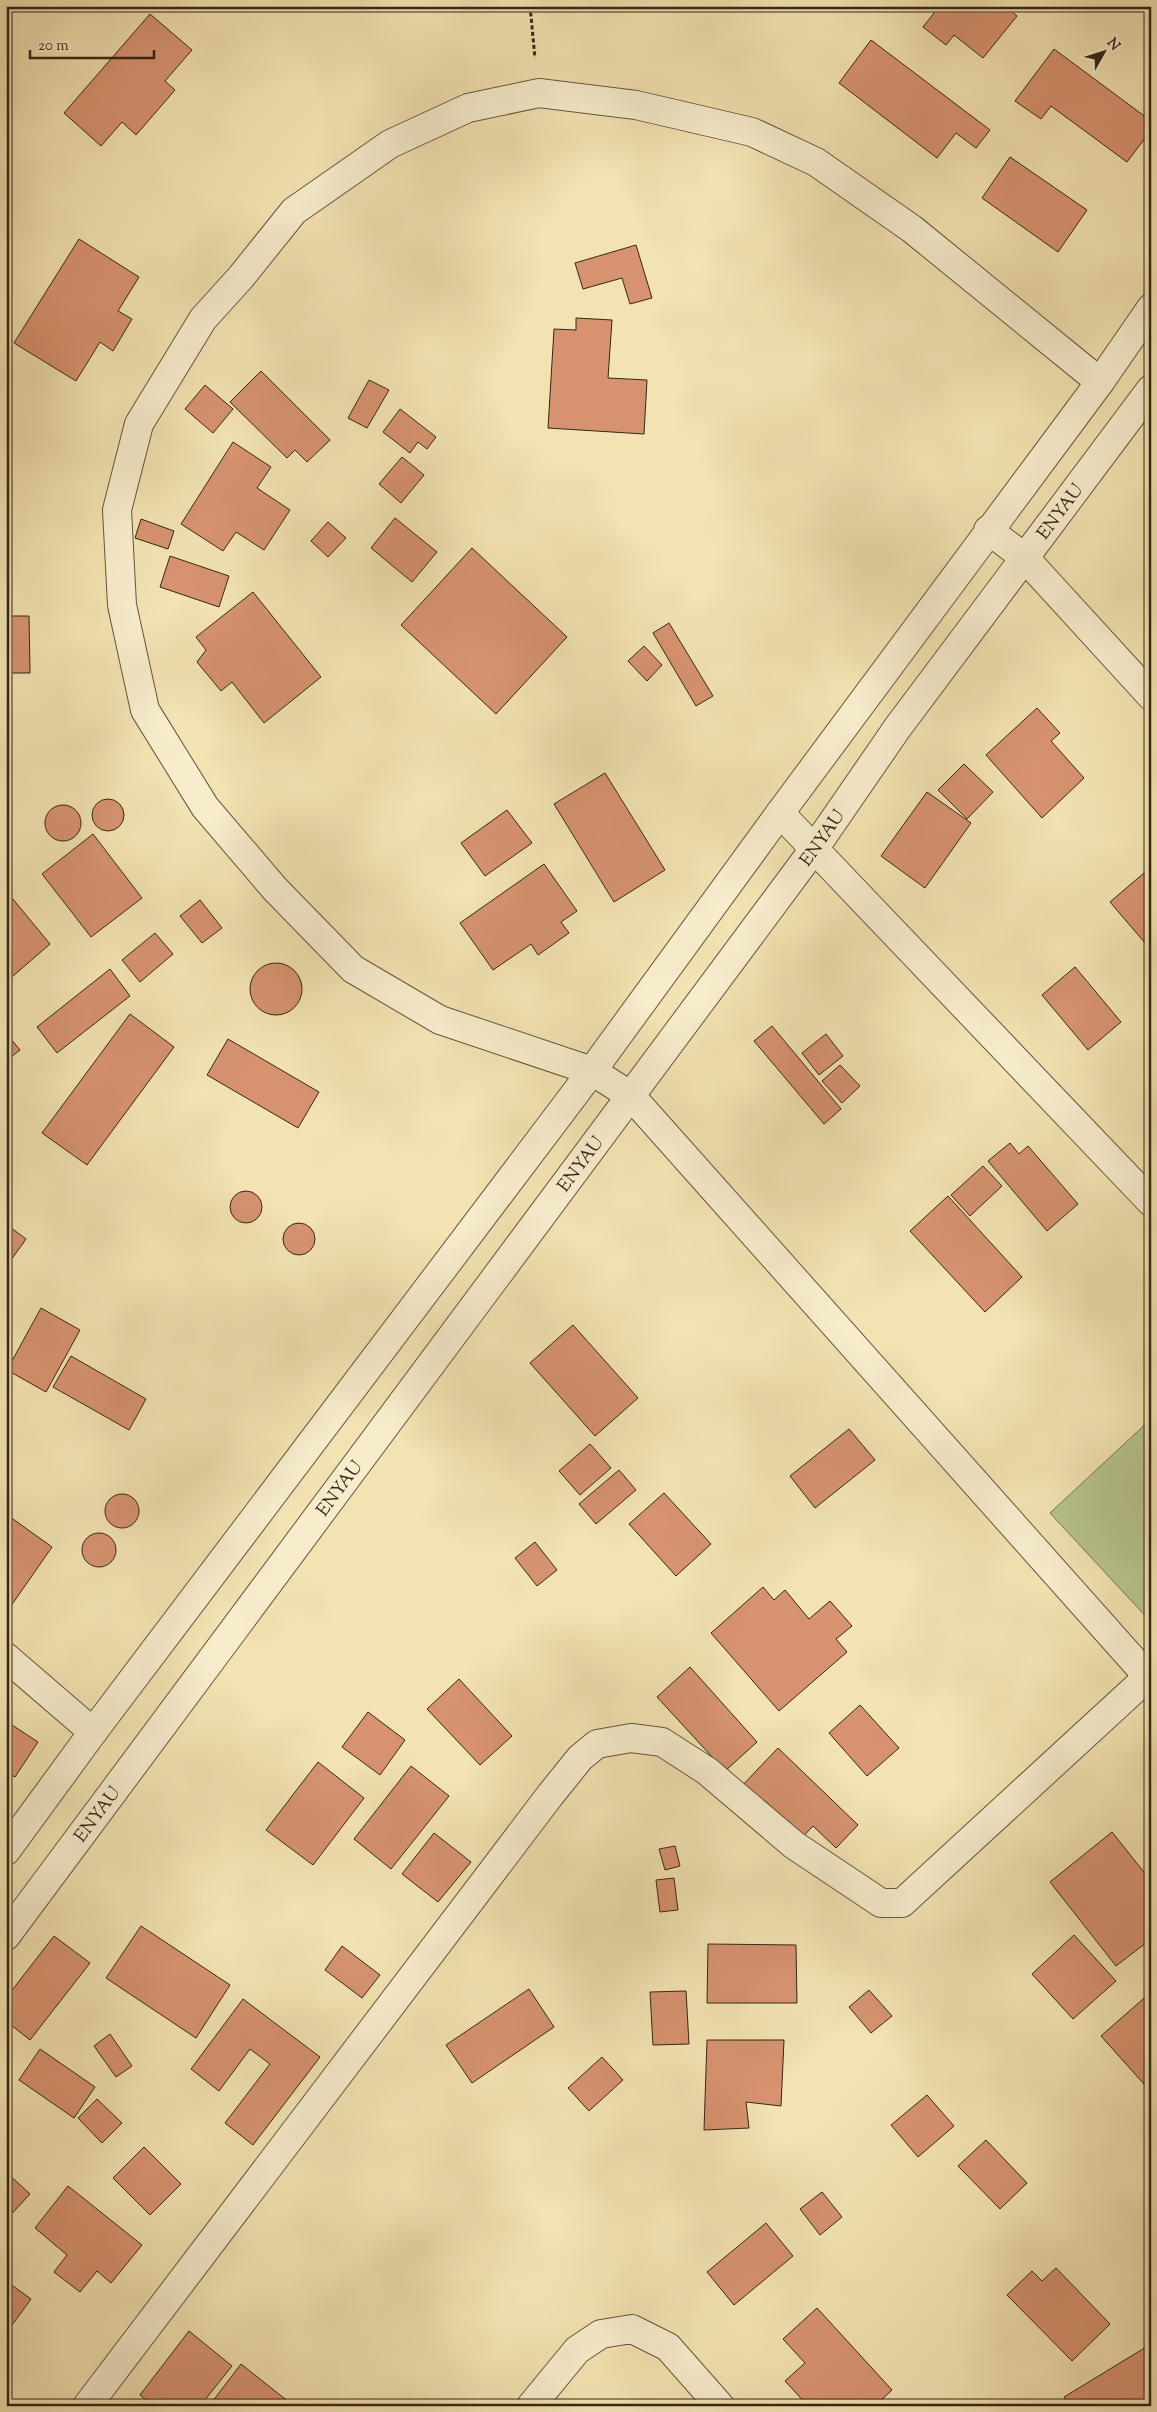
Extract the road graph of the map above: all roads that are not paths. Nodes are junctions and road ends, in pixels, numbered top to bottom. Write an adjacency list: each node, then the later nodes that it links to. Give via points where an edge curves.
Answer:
1 (1151, 308): 2 (street)
2 (1100, 382): 4 (street); 9 (street, via 912,228 816,162 752,132 636,106 539,93 468,108 390,144 294,211 203,319 139,424 117,510 122,605 145,710 205,807 275,889 353,968 440,1020)
3 (1151, 389): 5 (street, ENYAU)
4 (988, 530): 5 (street); 7 (street)
5 (1024, 557): 6 (street); 8 (street, ENYAU, via 898,727)
6 (1151, 696)
7 (780, 813): 8 (street); 9 (street)
8 (814, 848): 10 (street, ENYAU); 11 (street)
9 (592, 1071): 10 (street); 14 (street)
10 (631, 1096): 13 (street); 16 (street, ENYAU, via 586,1152)
11 (1151, 1202)
12 (6, 1657): 14 (street)
13 (1150, 1677): 17 (street, via 902,1903 881,1903 794,1845 707,1771 662,1742 631,1738 597,1744 580,1758 551,1794)
14 (93, 1732): 15 (street)
15 (6, 1852)
16 (6, 1936)
17 (87, 2406)
18 (532, 2406): 19 (street, via 577,2350 601,2334 632,2329 668,2347)
19 (720, 2406)

